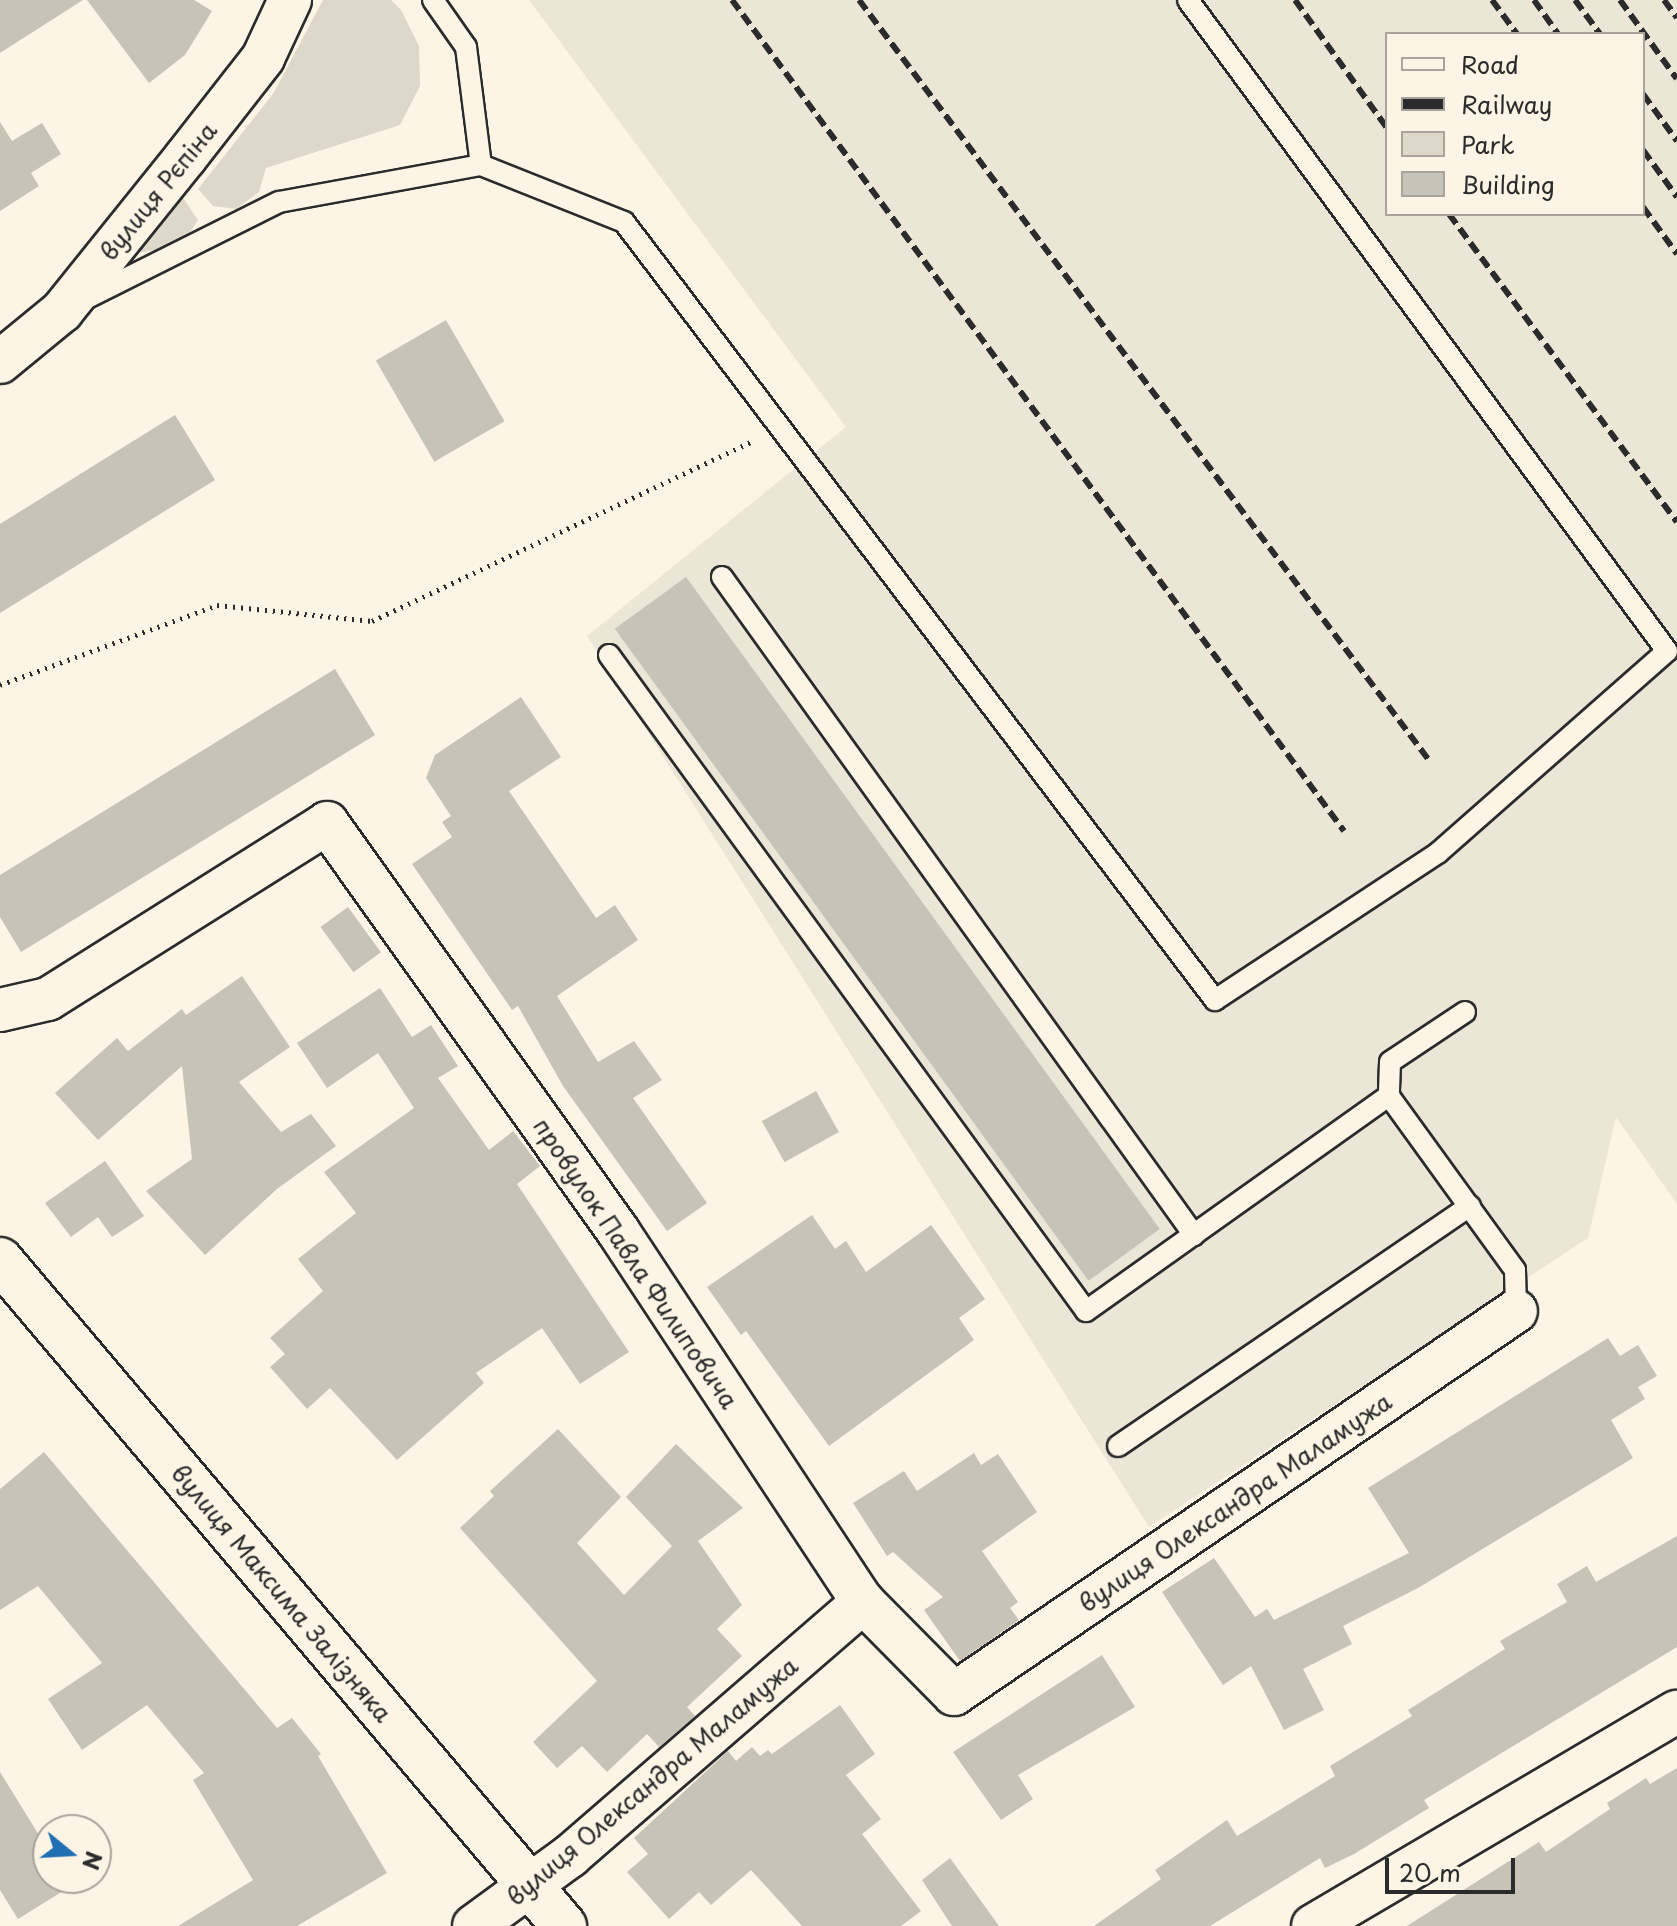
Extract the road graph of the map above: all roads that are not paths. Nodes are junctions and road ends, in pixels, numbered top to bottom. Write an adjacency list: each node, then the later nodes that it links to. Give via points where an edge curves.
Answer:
1 (290, 0): 5 (street, вулиця Рєпіна, via 263,58)
2 (433, 0): 4 (lane, via 466,47)
3 (1188, 0): 4 (lane, via 1667,651 1438,853 1215,1000 624,222)
4 (481, 165): 5 (lane, via 279,202)
5 (62, 311): 6 (street, вулиця Рєпіна)
6 (0, 362)
7 (722, 577): 13 (lane)
8 (609, 655): 13 (lane, via 1086,1311)
9 (0, 1010): 17 (street, провулок Павла Филиповича, via 48,999 327,823 618,1231)
10 (1465, 1012): 11 (lane, via 1390,1062)
11 (1389, 1096): 12 (lane); 13 (lane)
12 (1470, 1206): 15 (lane, via 1515,1270); 16 (lane)
13 (1194, 1235)
14 (0, 1260): 20 (main road, вулиця Максима Залізняка)
15 (1516, 1311): 18 (street, вулиця Олександра Маламужа)
16 (1118, 1446)
17 (863, 1602): 18 (street, провулок Павла Филиповича); 20 (street, вулиця Олександра Маламужа)
18 (954, 1694)
19 (1677, 1712): 23 (street)
20 (531, 1887): 21 (street, вулиця Олександра Маламужа); 22 (main road, вулиця Максима Залізняка)
21 (474, 1926)
22 (564, 1926)
23 (1313, 1926)

